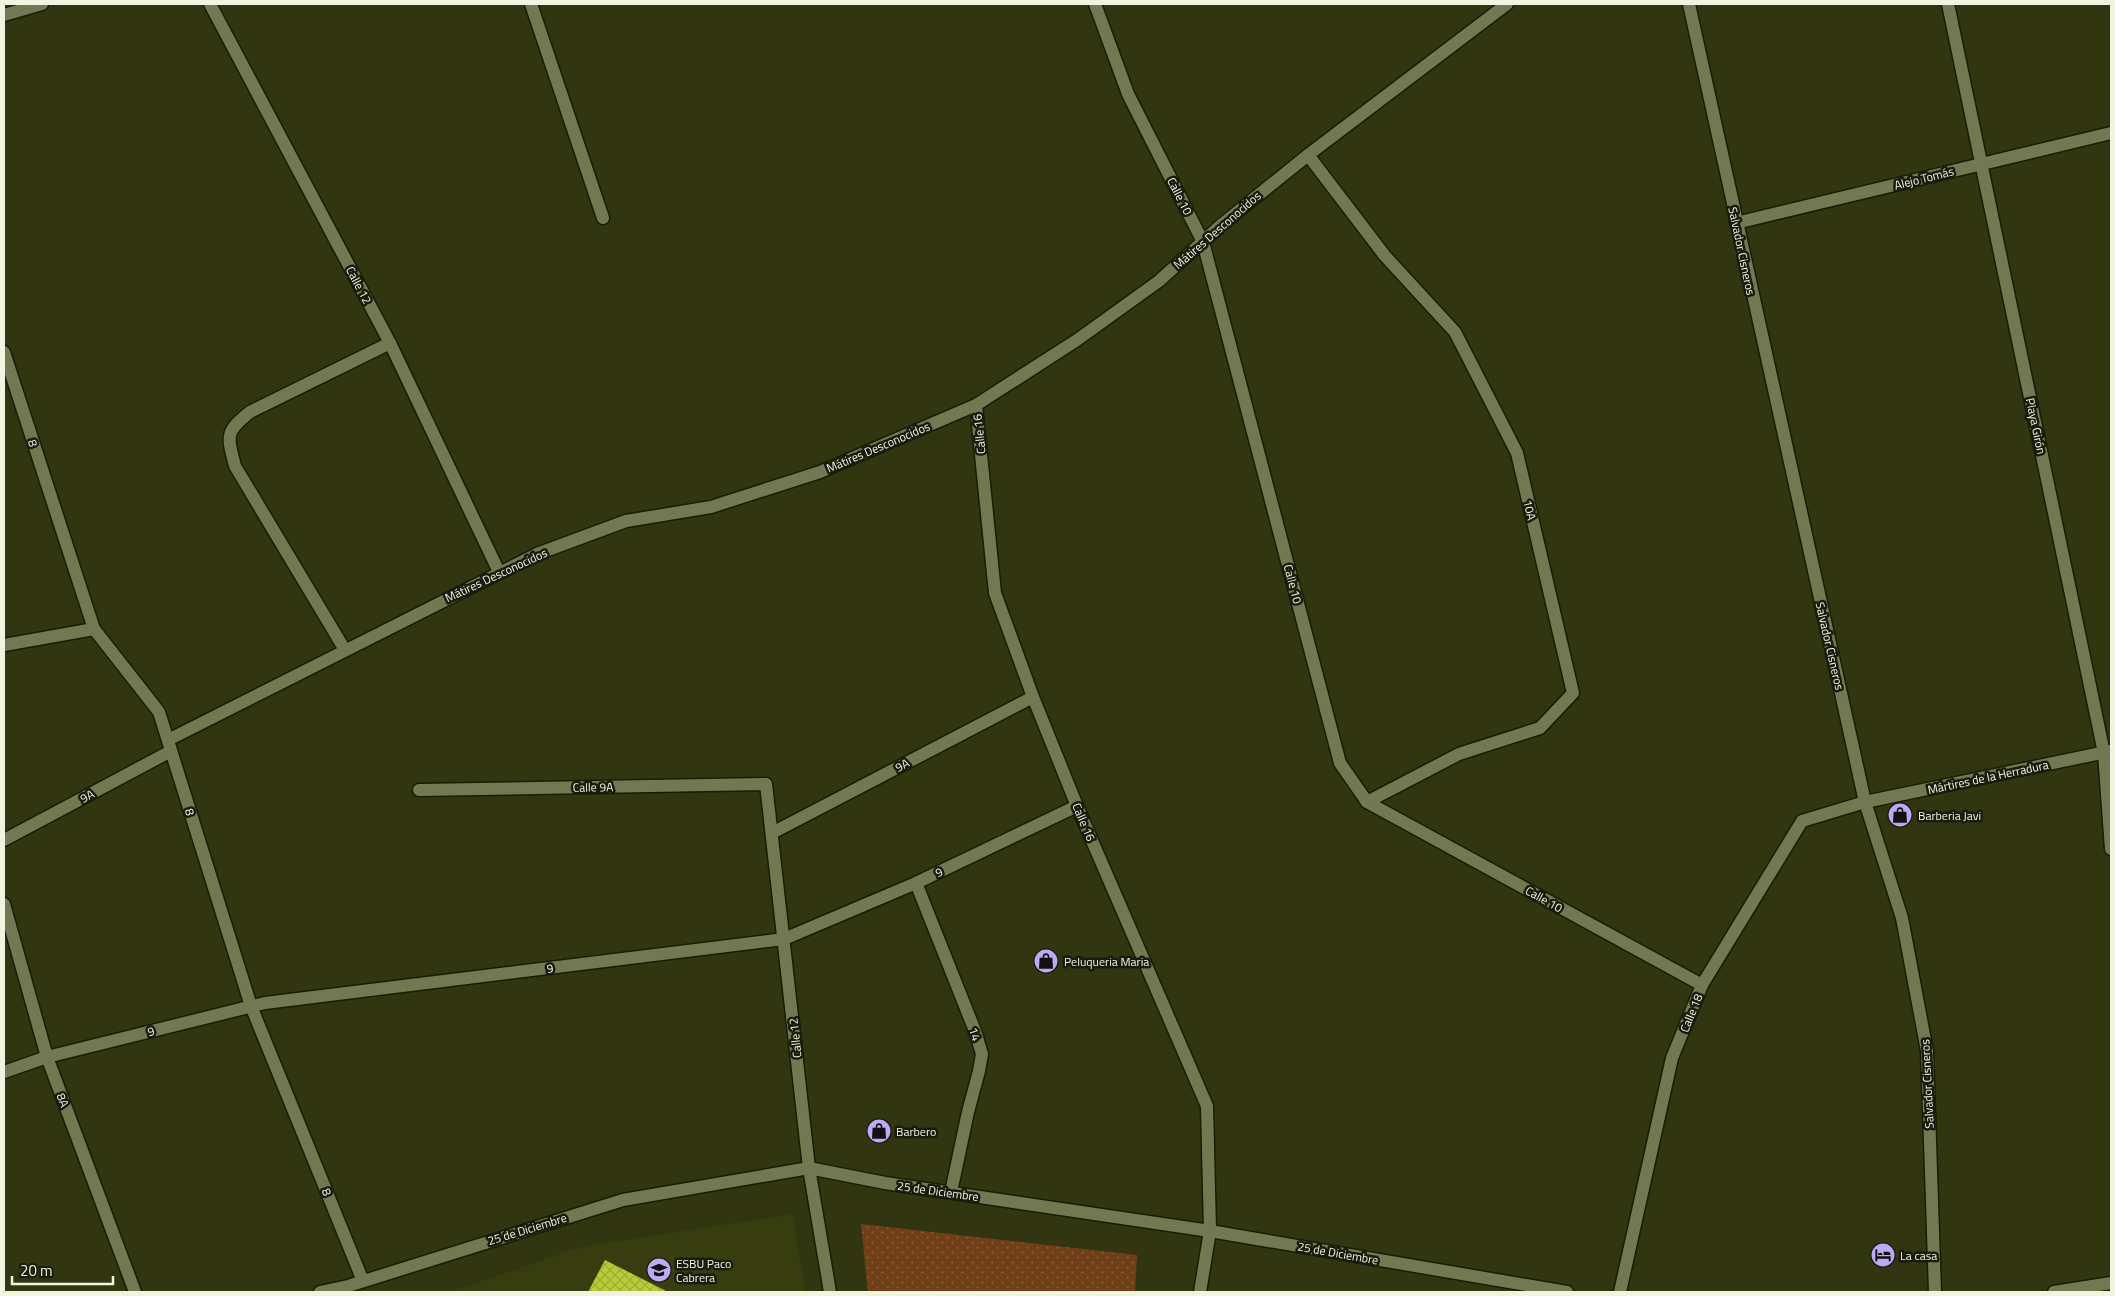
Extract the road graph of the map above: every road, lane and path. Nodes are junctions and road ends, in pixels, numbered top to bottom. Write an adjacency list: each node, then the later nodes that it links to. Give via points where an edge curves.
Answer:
1 (42, 4): 8 (street)
2 (210, 4): 15 (street, Calle 12)
3 (531, 4): 12 (street)
4 (1095, 4): 14 (street, Calle 10, via 1128,94)
5 (1507, 4): 10 (street, Mátires Desconocidos)
6 (1688, 4): 13 (street, Salvador Cisneros)
7 (1948, 4): 11 (street, Playa Girón)
8 (4, 15)
9 (2111, 133): 11 (street, Alejo Tomás)
10 (1308, 154): 14 (street, Mátires Desconocidos); 27 (street, 10A, via 1385,256 1455,332 1517,453 1573,693 1540,728 1459,754)
11 (1982, 164): 13 (street, Alejo Tomás); 24 (street, Playa Girón)
12 (603, 218)
13 (1736, 223): 28 (street, Salvador Cisneros)
14 (1203, 242): 17 (street, Mátires Desconocidos, via 1159,281 1077,340); 27 (street, Calle 10, via 1340,763)
15 (390, 343): 18 (street, Calle 12); 21 (street, via 250,412 232,426 230,437 235,466)
16 (4, 352): 19 (street, 8)
17 (976, 405): 18 (street, Mátires Desconocidos, via 820,472 712,507 626,521 537,554); 22 (street, Calle 16, via 995,593)
18 (499, 572): 21 (street, Mátires Desconocidos)
19 (94, 629): 20 (street); 23 (street, 8, via 159,712)
20 (4, 645)
21 (345, 650): 23 (street, Mátires Desconocidos)
22 (1032, 697): 29 (street, Calle 16); 30 (street, 9A)
23 (169, 746): 31 (street, 9A); 37 (street, 8)
24 (2107, 752): 28 (street, Mártires de la Herradura); 32 (street, Playa Girón)
25 (766, 784): 26 (street, Calle 9A); 30 (street, Calle 12)
26 (419, 790)
27 (1367, 802): 36 (street, Calle 10)
28 (1864, 802): 36 (street, Calle 18, via 1802,821); 52 (street, Salvador Cisneros, via 1902,918 1927,1051)
29 (1077, 806): 33 (street, 9); 42 (street, Calle 16, via 1207,1106)
30 (772, 833): 35 (street, Calle 12)
31 (4, 840)
32 (2111, 849)
33 (916, 883): 35 (street, 9); 41 (street, 14, via 982,1054)
34 (4, 904): 38 (street, 8A)
35 (784, 940): 37 (street, 9); 40 (street, Calle 12)
36 (1702, 985): 51 (street, Calle 18, via 1672,1058)
37 (250, 1006): 38 (street, 9); 43 (street, 8)
38 (47, 1057): 39 (street, 9); 46 (street, 8A)
39 (4, 1072)
40 (809, 1168): 41 (street, 25 de Diciembre); 43 (street, 25 de Diciembre, via 623,1200); 48 (street, Calle 12)
41 (951, 1192): 42 (street, 25 de Diciembre)
42 (1210, 1231): 49 (street, Calle 16); 50 (street, 25 de Diciembre)
43 (363, 1281): 45 (street, 25 de Diciembre)
44 (2111, 1283): 53 (street)
45 (337, 1290): 47 (street, 25 de Diciembre)
46 (135, 1292)
47 (320, 1292)
48 (830, 1292)
49 (1200, 1292)
50 (1566, 1292)
51 (1620, 1292)
52 (1935, 1292)
53 (2054, 1292)

